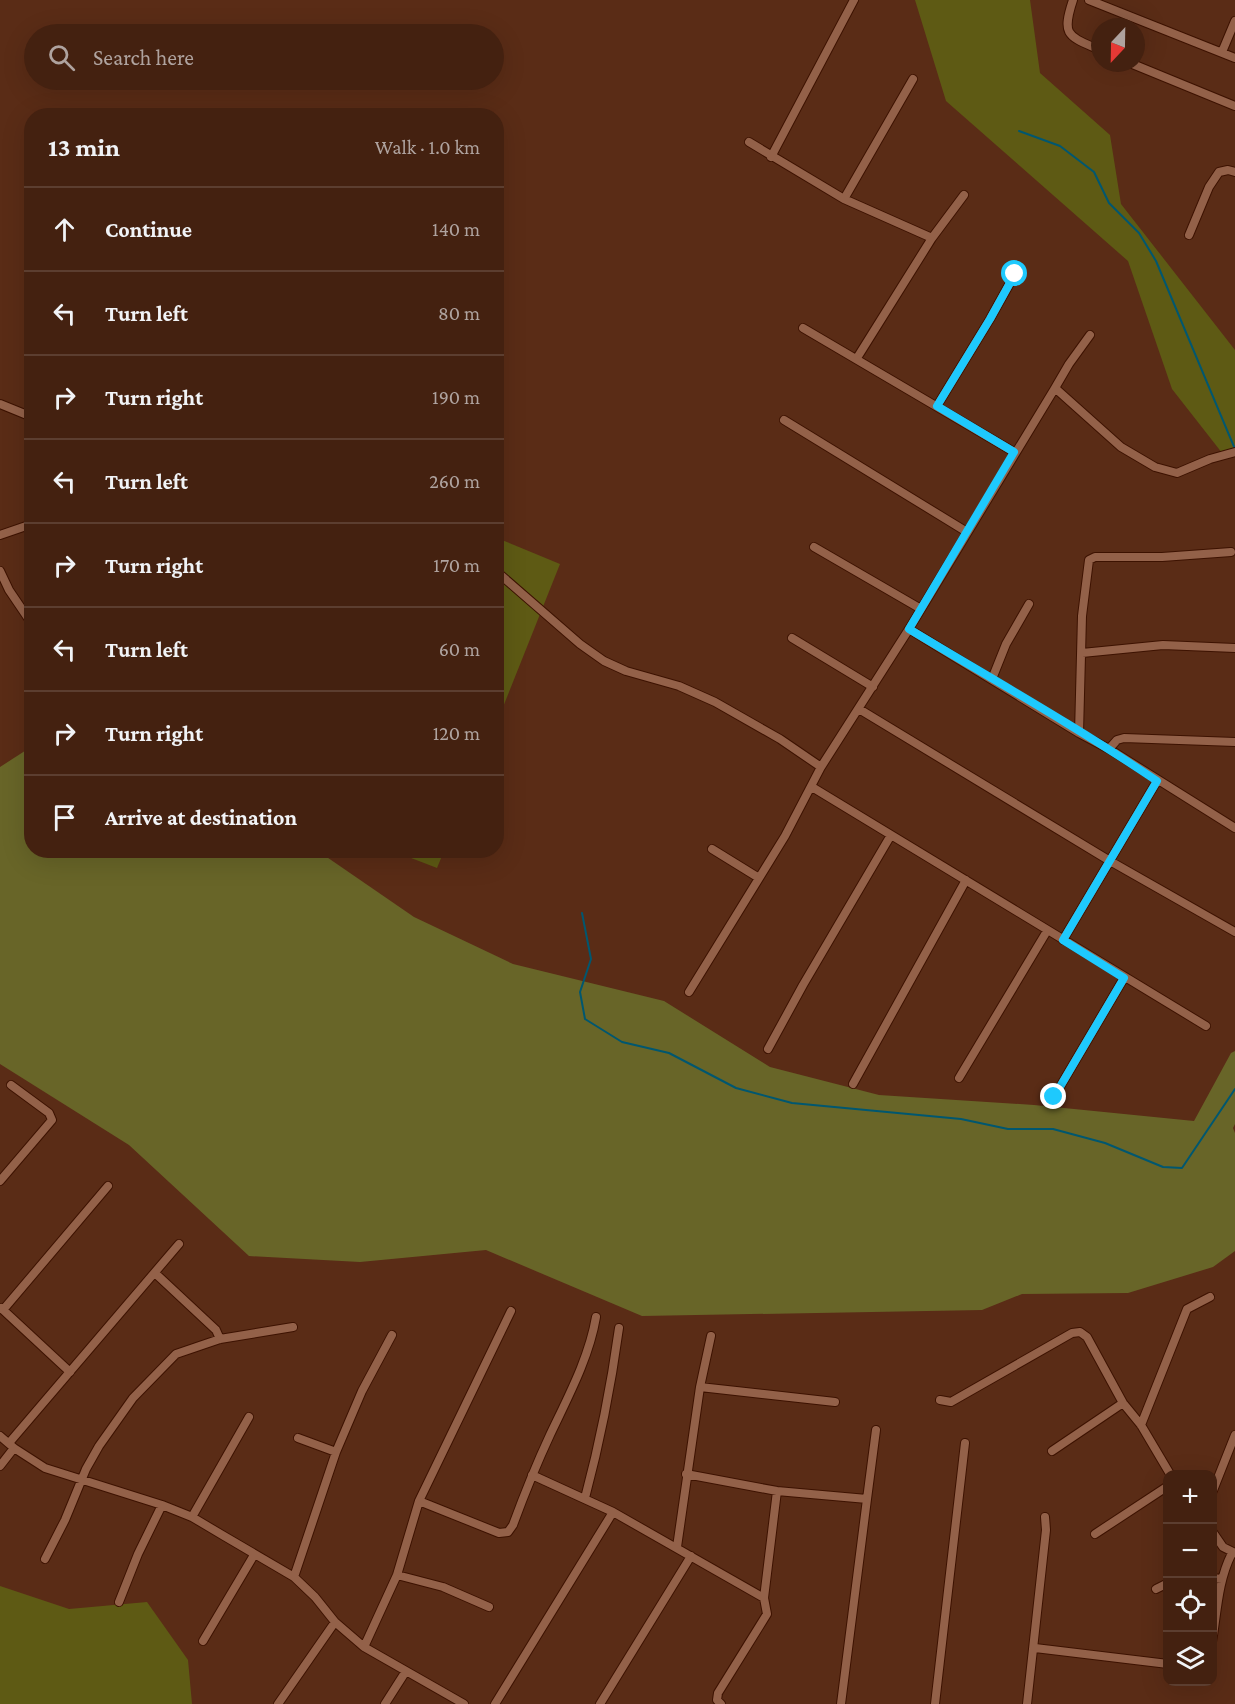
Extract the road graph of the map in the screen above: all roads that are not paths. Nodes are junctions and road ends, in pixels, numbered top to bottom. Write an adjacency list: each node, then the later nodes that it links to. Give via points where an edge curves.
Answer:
1 (855, 0): 12 (street)
2 (1073, 0): 5 (street, via 1067,28 1077,40)
3 (1089, 0): 6 (street)
4 (1235, 21): 6 (street)
5 (1091, 46)
6 (1222, 52): 7 (street)
7 (1235, 57)
8 (1145, 69): 10 (street)
9 (913, 79): 15 (street)
10 (1235, 106)
11 (749, 142): 12 (street)
12 (771, 157): 15 (street)
13 (1235, 172): 16 (street, via 1219,172)
14 (964, 195): 17 (street)
15 (844, 199): 17 (street)
16 (1190, 235)
17 (932, 238): 21 (street)
18 (1015, 274): 24 (street)
19 (803, 328): 21 (street)
20 (1090, 335): 22 (street)
21 (857, 358): 24 (street)
22 (1055, 388): 27 (street); 28 (street, via 1121,447 1155,467 1177,473)
23 (0, 404): 25 (street)
24 (937, 406): 27 (street)
25 (24, 414)
26 (784, 420): 30 (street)
27 (1014, 452): 30 (street)
28 (1235, 452)
29 (24, 527): 31 (street)
30 (967, 532): 37 (street)
31 (0, 536)
32 (814, 547): 37 (street)
33 (1231, 552): 42 (street, via 1089,560)
34 (0, 571): 38 (street)
35 (504, 578): 49 (street, via 604,661 715,702)
36 (1029, 604): 43 (street)
37 (921, 609): 39 (street)
38 (24, 612)
39 (909, 629): 43 (street); 44 (street)
40 (792, 638): 44 (street)
41 (1235, 648): 42 (street, via 1163,645)
42 (1082, 653): 46 (street)
43 (992, 679): 46 (street)
44 (873, 687): 45 (street)
45 (859, 710): 49 (street); 55 (street)
46 (1080, 733): 48 (street)
47 (1235, 742): 48 (street, via 1124,738)
48 (1109, 749): 50 (street)
49 (821, 767): 51 (street)
50 (1157, 781): 52 (street); 55 (street)
51 (812, 787): 53 (street); 56 (street)
52 (1235, 828)
53 (891, 835): 57 (street); 64 (street)
54 (712, 849): 56 (street)
55 (1110, 861): 59 (street); 60 (street)
56 (759, 878): 62 (street)
57 (966, 880): 58 (street); 66 (street)
58 (1047, 931): 60 (street); 65 (street)
59 (1235, 932)
60 (1063, 940): 61 (street)
61 (1124, 978): 63 (street); 68 (street)
62 (689, 992)
63 (1206, 1026)
64 (768, 1049)
65 (959, 1078)
66 (853, 1084)
67 (11, 1085): 69 (street, via 50,1113 52,1120)
68 (1054, 1097)
69 (0, 1180)
70 (108, 1186): 74 (street)
71 (179, 1244): 72 (street)
72 (156, 1274): 81 (street, via 216,1330); 82 (street)
73 (1210, 1297): 88 (street, via 1186,1309)
74 (2, 1309): 82 (street)
75 (511, 1311): 107 (street)
76 (596, 1317): 99 (street, via 593,1337)
77 (294, 1328): 81 (street)
78 (619, 1328): 105 (street, via 612,1382)
79 (392, 1335): 96 (street)
80 (711, 1336): 83 (street)
81 (220, 1339): 102 (street, via 176,1354 155,1374 114,1424)
82 (70, 1372): 94 (street)
83 (700, 1387): 85 (street); 100 (street)
84 (940, 1400): 86 (street, via 951,1402 1080,1332 1087,1337)
85 (835, 1402)
86 (1123, 1403): 88 (street); 95 (street)
87 (249, 1417): 111 (street)
88 (1141, 1425): 98 (street)
89 (876, 1430): 106 (street)
90 (1235, 1435): 101 (street)
91 (0, 1436): 94 (street)
92 (298, 1438): 96 (street)
93 (965, 1443): 142 (street)
94 (12, 1445): 97 (street); 102 (street, via 45,1468)
95 (1052, 1451)
96 (336, 1452): 120 (street)
97 (0, 1466)
98 (1168, 1470)
99 (532, 1474): 105 (street); 107 (street, via 513,1526 507,1532 499,1533)
100 (686, 1474): 104 (street); 114 (street)
101 (1217, 1480)
102 (81, 1481): 108 (street); 118 (street)
103 (1163, 1489): 112 (street)
104 (777, 1491): 106 (street); 125 (street)
105 (585, 1498): 109 (street)
106 (867, 1499): 141 (street)
107 (419, 1501): 119 (street)
108 (162, 1505): 111 (street); 126 (street)
109 (613, 1512): 114 (street); 138 (street)
110 (1045, 1517): 132 (street)
111 (192, 1518): 116 (street)
112 (1095, 1534)
113 (1217, 1538): 115 (street)
114 (677, 1547): 117 (street)
115 (1234, 1553): 122 (street)
116 (254, 1555): 120 (street); 130 (street)
117 (691, 1556): 125 (street); 139 (street)
118 (45, 1559)
119 (397, 1575): 127 (street, via 443,1587); 131 (street)
120 (294, 1577): 128 (street)
121 (1217, 1578): 122 (street)
122 (1222, 1579): 129 (street)
123 (1163, 1585): 124 (street)
124 (1156, 1589)
125 (764, 1598): 140 (street, via 766,1614 718,1693)
126 (119, 1602)
127 (489, 1607)
128 (335, 1622): 131 (street); 135 (street)
129 (1214, 1632)
130 (202, 1641)
131 (364, 1647): 134 (street)
132 (1035, 1648): 133 (street); 143 (street)
133 (1163, 1664)
134 (406, 1671): 136 (street); 137 (street)
135 (278, 1704)
136 (385, 1704)
137 (464, 1704)
138 (495, 1704)
139 (600, 1704)
140 (721, 1704)
141 (841, 1704)
142 (935, 1704)
143 (1027, 1704)

